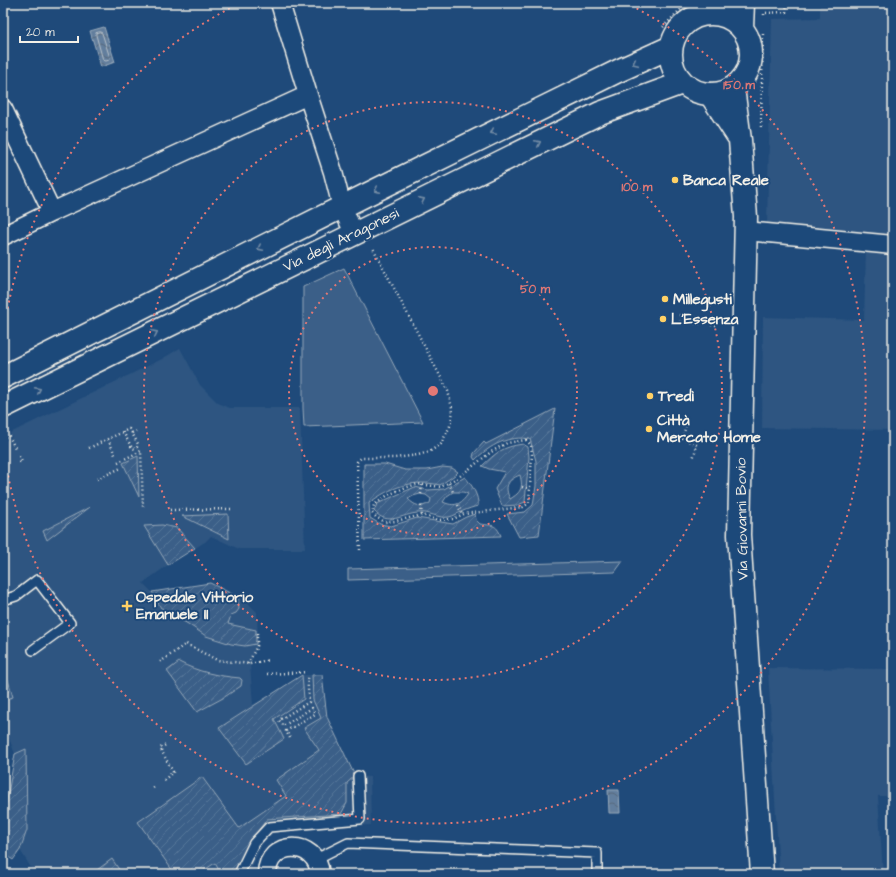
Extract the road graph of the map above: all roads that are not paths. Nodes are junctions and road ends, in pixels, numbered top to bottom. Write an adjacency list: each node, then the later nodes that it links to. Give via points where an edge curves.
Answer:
1 (280, 3): 9 (street)
2 (743, 3): 4 (main road)
3 (712, 8): 4 (main road); 5 (main road, via 684,22)
4 (742, 28): 7 (main road, via 749,40 749,67 742,79)
5 (671, 46): 6 (main road, via 674,72); 12 (main road, Via degli Aragonesi, one-way to 12)
6 (682, 83): 8 (main road, via 695,91); 15 (main road, Via degli Aragonesi, one-way to 6, via 600,113)
7 (732, 88): 8 (main road, via 722,93); 11 (main road, Via Giovanni Bovio)
8 (710, 94): 11 (main road, Via Giovanni Bovio)
9 (308, 95): 12 (street); 13 (street)
10 (3, 109): 13 (street)
11 (740, 140): 14 (main road, Via Giovanni Bovio)
12 (342, 207): 15 (street); 18 (main road, Via degli Aragonesi, one-way to 18)
13 (52, 212): 16 (street)
14 (746, 224): 17 (street); 27 (main road, Via Giovanni Bovio, via 739,536)
15 (354, 233): 19 (main road, Via degli Aragonesi, one-way to 15)
16 (3, 236)
17 (893, 245)
18 (3, 377)
19 (3, 407)
20 (3, 600): 21 (lane, via 16,596 37,580 70,623)
21 (33, 650)
22 (358, 776): 24 (lane, via 360,819 269,827 254,843)
23 (318, 866): 25 (street, via 310,852 292,847 276,854 270,861); 26 (lane, via 348,843 597,853)
24 (239, 874)
25 (267, 874)
26 (598, 874)
27 (762, 874)

